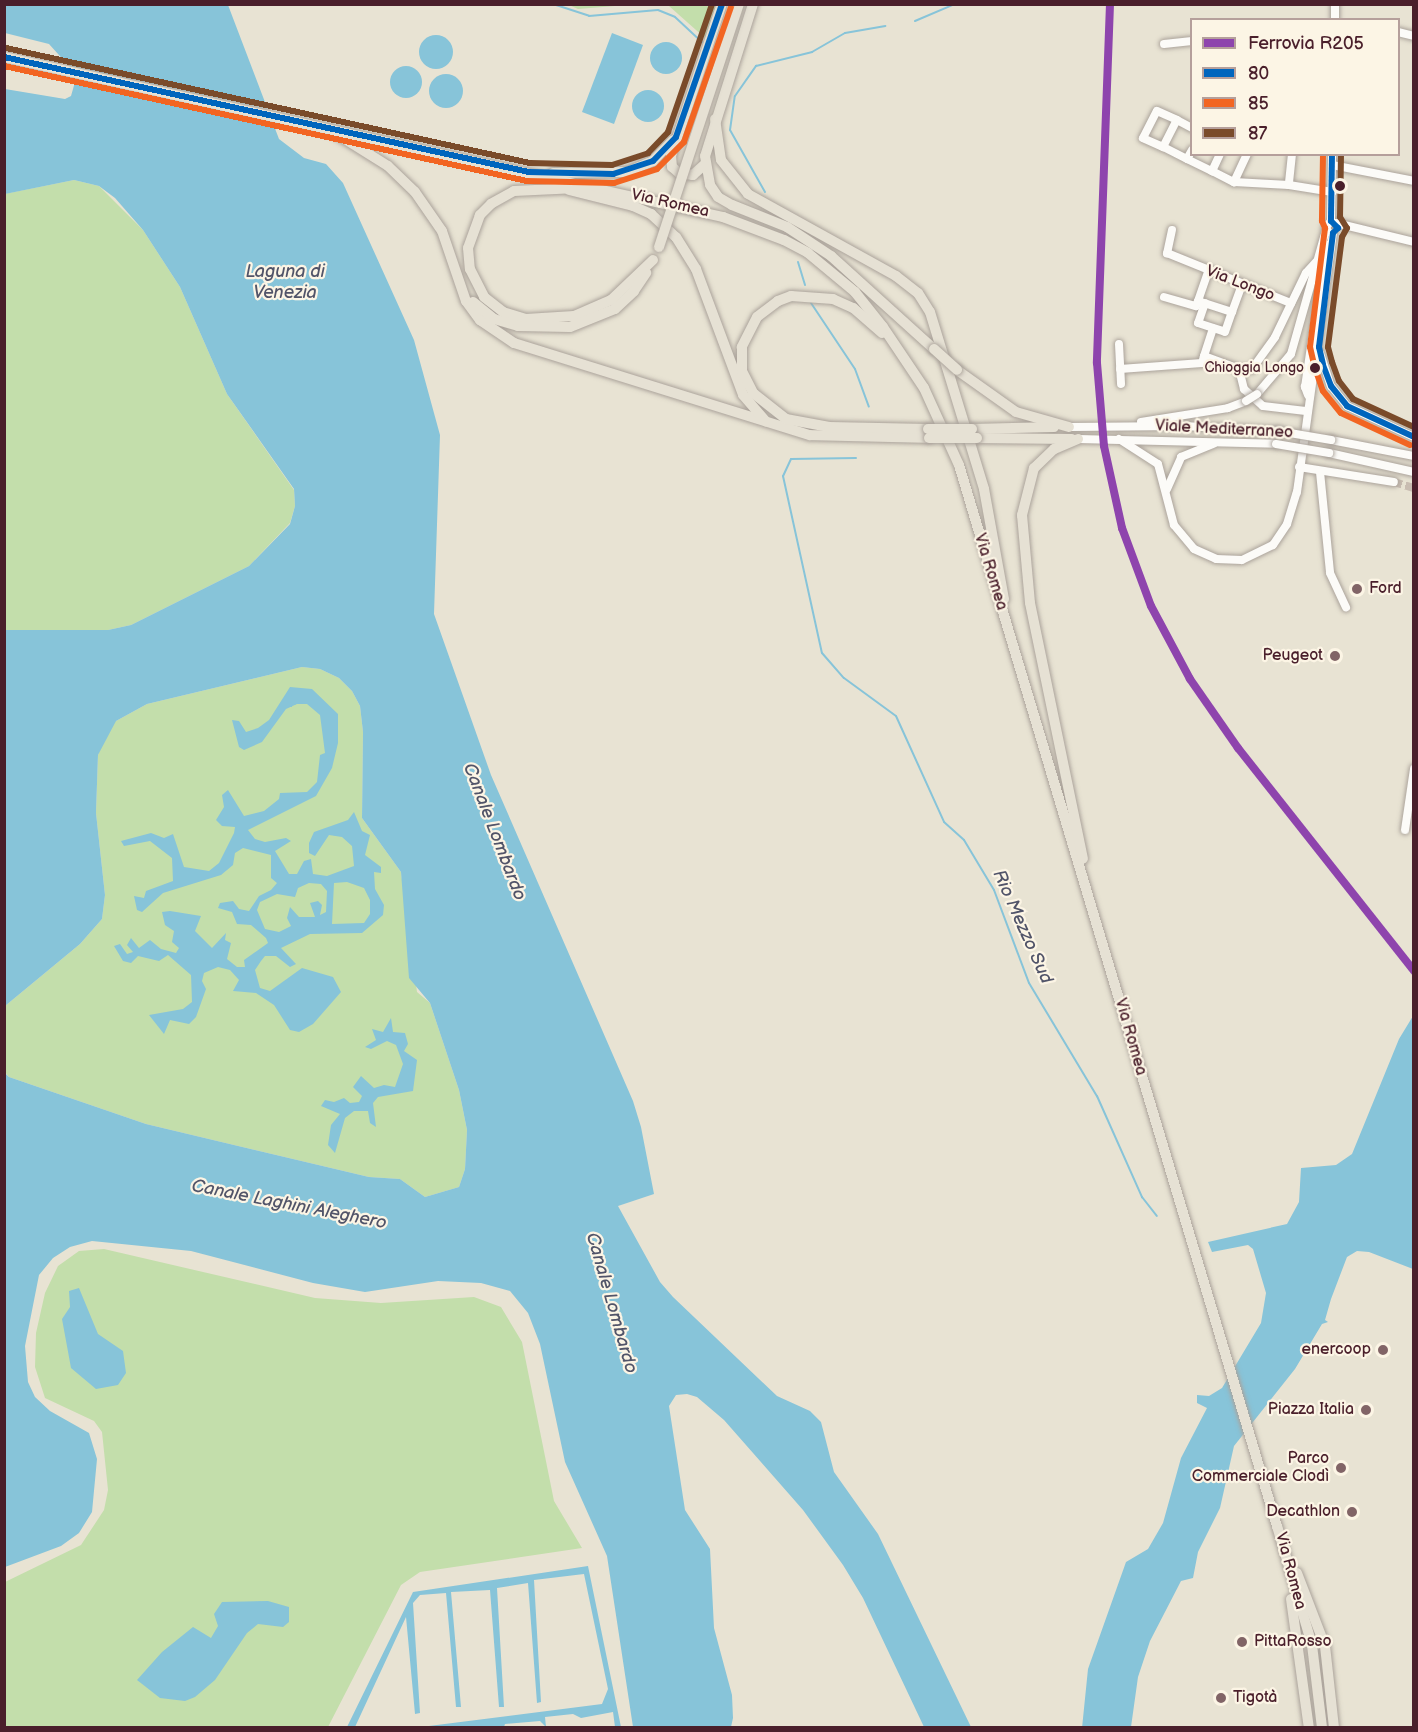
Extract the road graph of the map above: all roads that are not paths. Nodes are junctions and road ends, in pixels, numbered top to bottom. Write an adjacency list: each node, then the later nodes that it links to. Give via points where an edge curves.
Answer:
1 (722, 4): 11 (main road)
2 (739, 4): 35 (main road, bridge)
3 (753, 4): 7 (main road)
4 (1190, 41): 5 (street)
5 (1164, 44)
6 (4, 57): 9 (main road, Via Romea)
7 (715, 119): 19 (main road); 71 (main road, via 721,160 748,194 896,276 918,293 930,312 984,489)
8 (1177, 120): 10 (street); 12 (street); 12 (street, via 1157,111 1143,138)
9 (321, 126): 22 (main road, Via Romea); 38 (main road, via 365,149 416,192 442,231)
10 (1190, 127)
11 (676, 136): 19 (main road, via 670,159 675,170 693,175); 22 (main road, via 653,161 627,172)
12 (1163, 147): 18 (street)
13 (1190, 152): 18 (street)
14 (1219, 156): 21 (street)
15 (1246, 156): 24 (street)
16 (1292, 156): 25 (street)
17 (1332, 156): 20 (street)
18 (1187, 159): 21 (street)
19 (704, 165): 30 (main road, via 718,196)
20 (1332, 165): 23 (street); 28 (street)
21 (1212, 171): 24 (street)
22 (529, 172): 27 (main road, Via Romea)
23 (1413, 181)
24 (1234, 182): 25 (street)
25 (1289, 185): 28 (street)
26 (559, 187): 27 (main road); 35 (main road, via 514,191 480,215 468,248 470,269 484,297 503,312 526,319 574,316 611,300); 55 (main road, via 633,206 664,224 686,249 696,269 743,395)
27 (614, 191): 29 (main road, Via Romea)
28 (1332, 192): 31 (street)
29 (685, 207): 30 (main road); 49 (main road, Via Romea, via 758,229 808,254 855,292)
30 (762, 218): 57 (main road, bridge, via 787,227 831,256 957,370 1016,412)
31 (1334, 222): 33 (street, via 1337,230); 34 (street)
32 (1172, 230): 37 (street, Via Longo, via 1167,253)
33 (1329, 232): 36 (street); 47 (street); 53 (street, via 1305,387)
34 (1413, 242)
35 (653, 260): 38 (main road, via 634,291 615,309 570,327 530,329 494,319)
36 (1316, 262): 42 (street, Via Longo); 45 (street)
37 (1208, 272): 39 (street, Via Longo); 41 (street)
38 (458, 284): 55 (main road, via 480,320 514,343)
39 (1242, 284): 42 (street, Via Longo); 43 (street)
40 (1164, 297): 41 (street, via 1196,306)
41 (1201, 302): 43 (street); 44 (street, via 1198,323)
42 (1292, 303): 45 (street); 51 (street, via 1275,337 1252,369)
43 (1232, 312): 44 (street, via 1225,332)
44 (1213, 328): 48 (street)
45 (1299, 332): 56 (street, bridge, via 1281,369 1246,401 1228,408)
46 (1119, 345): 50 (street)
47 (1319, 347): 53 (street, via 1314,387); 60 (street, via 1326,376 1347,406)
48 (1204, 356): 50 (street, via 1202,363); 51 (street)
49 (905, 357): 58 (main road, via 853,308 833,299 791,296 757,317 742,347 742,371 753,393 786,419 829,427); 71 (main road, Via Romea, via 937,412 959,465)
50 (1120, 369): 52 (street)
51 (1239, 369): 54 (street, via 1244,389 1263,406)
52 (1121, 384)
53 (1308, 395): 54 (street)
54 (1306, 411): 65 (street)
55 (768, 423): 58 (main road, via 836,437)
56 (1123, 426): 57 (street, Viale Mediterraneo); 64 (street, Viale Mediterraneo, bridge, via 1278,431)
57 (1069, 427): 59 (main road)
58 (929, 433): 59 (main road, bridge)
59 (974, 433): 61 (main road)
60 (1413, 437)
61 (1078, 439): 62 (street, Viale Mediterraneo); 74 (main road, via 1054,449 1034,468 1023,515 1030,603)
62 (1115, 439): 63 (street, Viale Mediterraneo); 69 (street, via 1158,464)
63 (1230, 441): 67 (street, Viale Mediterraneo, bridge, via 1276,444); 69 (street, via 1200,447 1181,457)
64 (1413, 456)
65 (1299, 467): 66 (street); 69 (street, via 1292,514 1281,536 1263,552 1242,560 1216,559 1188,544 1174,525)
66 (1320, 472): 68 (street); 70 (street, via 1330,573)
67 (1413, 472)
68 (1394, 482)
69 (1167, 490)
70 (1346, 608)
71 (1012, 645): 74 (main road, Via Romea)
72 (1413, 769): 73 (street)
73 (1405, 830)
74 (1090, 901): 75 (main road, Via Romea)
75 (1277, 1526): 76 (main road); 77 (main road, Via Romea, via 1312,1645); 78 (main road, via 1325,1646)
76 (1309, 1728)
77 (1322, 1728)
78 (1334, 1728)

